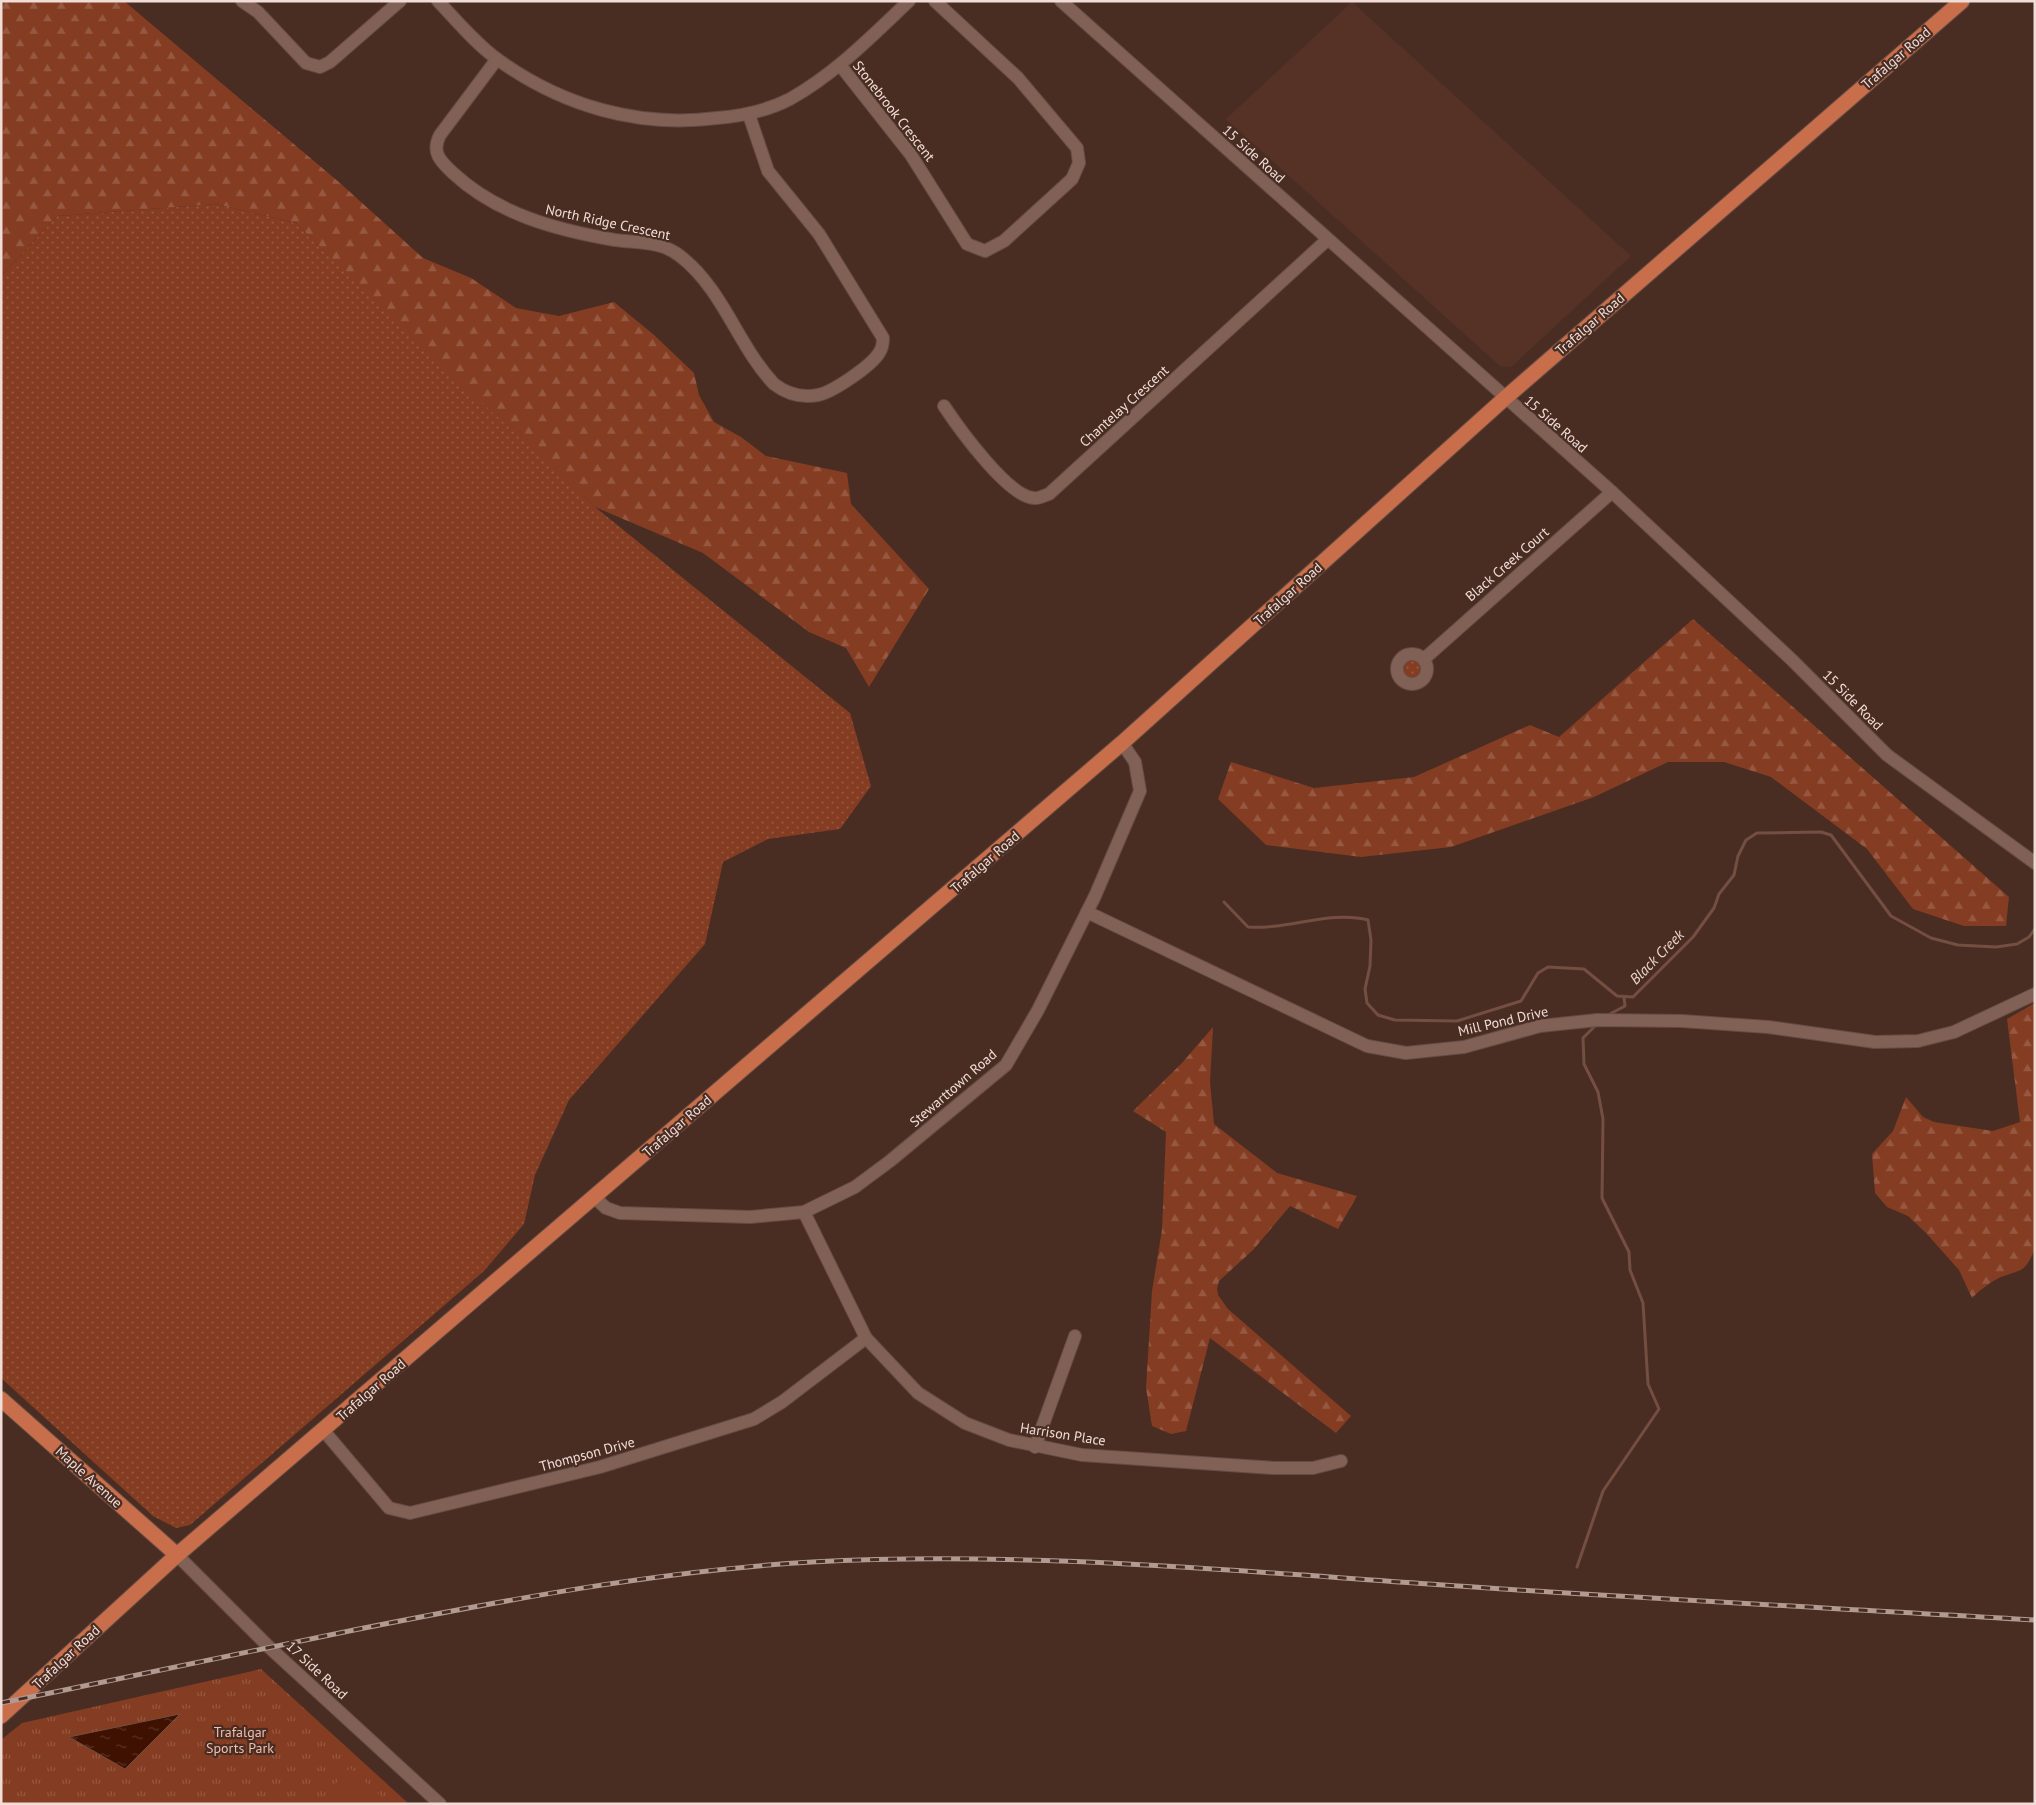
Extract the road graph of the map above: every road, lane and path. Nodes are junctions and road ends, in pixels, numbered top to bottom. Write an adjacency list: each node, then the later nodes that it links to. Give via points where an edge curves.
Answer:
1 (242, 1): 2 (street, via 258,12 306,63 320,67 330,62)
2 (400, 1)
3 (438, 1): 8 (street)
4 (909, 1): 9 (street)
5 (936, 1): 9 (street, Stonebrook Crescent, via 1018,78 1077,148 1079,163 1072,179 1004,241 985,251 967,244 912,155)
6 (1061, 1): 11 (street, 15 Side Road)
7 (1962, 1): 12 (main road, Trafalgar Road)
8 (497, 59): 10 (street, via 560,96 629,118 691,122); 10 (street, North Ridge Crescent, via 440,135 436,146 440,161 475,192 526,218 601,237 658,245 675,252 719,301 774,384 787,393 817,395 829,391 867,366 879,354 883,338 819,234 768,171)
9 (840, 65): 10 (street, via 789,99)
10 (748, 115)
11 (1327, 240): 12 (street, 15 Side Road); 13 (street, Chantelay Crescent, via 1049,494 1035,498 1018,492 967,440)
12 (1504, 399): 14 (street, 15 Side Road); 16 (main road, Trafalgar Road)
13 (944, 406)
14 (1612, 492): 15 (street, Black Creek Court); 17 (street, 15 Side Road, via 1792,660 1887,755)
15 (1424, 659)
16 (1122, 743): 18 (street, Stewarttown Road, via 1135,762 1140,791); 20 (main road, Trafalgar Road)
17 (2035, 863)
18 (1087, 912): 19 (street, Mill Pond Drive, via 1367,1046 1406,1053 1464,1046 1540,1026 1597,1020 1682,1021 1768,1027 1875,1042 1918,1041 1954,1032); 21 (street, Stewarttown Road, via 1038,1010 1006,1065 869,1177)
19 (2035, 994)
20 (594, 1197): 21 (street, Stewarttown Road, via 606,1208 620,1213 750,1217); 25 (main road, Trafalgar Road)
21 (804, 1212): 23 (street, Harrison Place)
22 (1074, 1336): 26 (street)
23 (866, 1338): 25 (street, Thompson Drive, via 782,1402 754,1419 600,1467 410,1513 389,1508); 26 (street, Harrison Place, via 918,1393 965,1423)
24 (1, 1399): 28 (main road, Maple Avenue)
25 (324, 1431): 28 (main road, Trafalgar Road)
26 (1036, 1447): 27 (street, Harrison Place, via 1082,1455 1274,1468 1313,1468)
27 (1341, 1461)
28 (177, 1555): 29 (main road, Trafalgar Road); 30 (street, 17 Side Road, via 270,1648)
29 (1, 1716)
30 (440, 1804)

